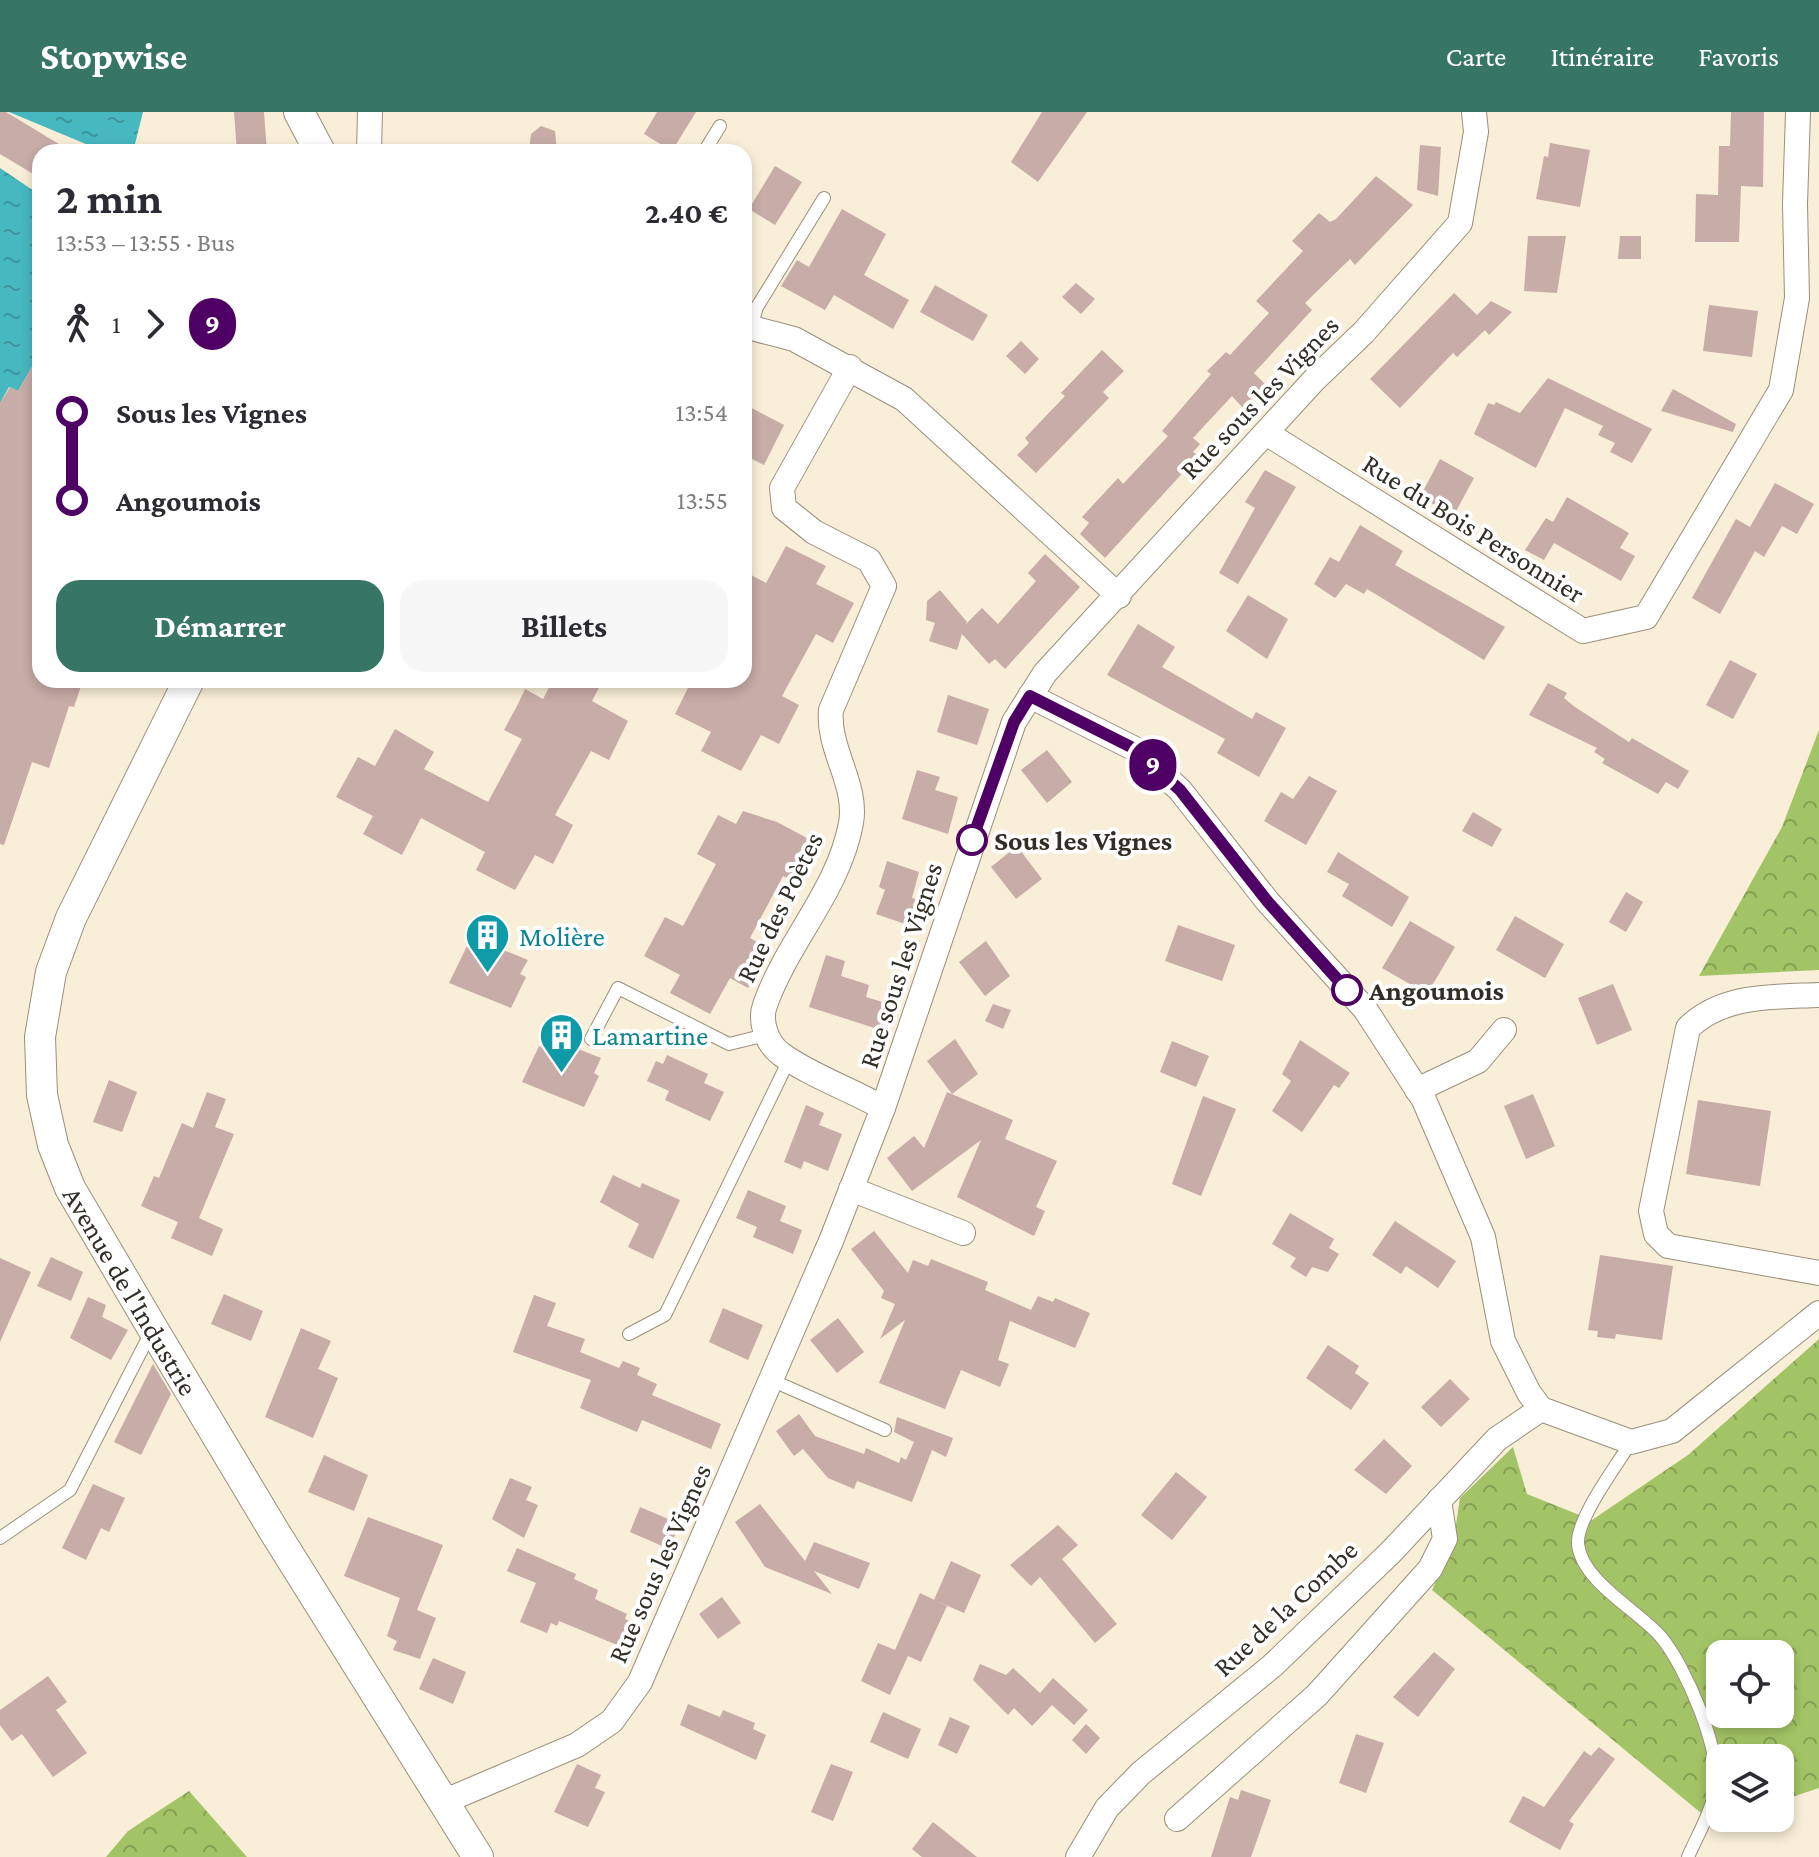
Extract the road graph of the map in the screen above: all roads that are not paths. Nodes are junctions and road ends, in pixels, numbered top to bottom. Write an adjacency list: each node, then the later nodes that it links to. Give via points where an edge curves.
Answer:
1 (299, 112): 6 (street)
2 (370, 112): 7 (street)
3 (1474, 112): 13 (street, Rue sous les Vignes, via 1476,132 1460,223)
4 (1798, 112): 13 (street, Rue du Bois Personnier, via 1797,298 1781,390 1646,617 1583,631)
5 (720, 126): 8 (lane)
6 (316, 144)
7 (369, 144)
8 (709, 144)
9 (824, 198): 10 (lane)
10 (752, 318)
11 (752, 327): 12 (street, via 794,339)
12 (850, 367): 14 (street, via 904,399); 19 (street, Rue des Poètes, via 782,488 784,508 814,532 869,560 884,586 831,710 829,729 847,782 852,820 840,861 764,1007)
13 (1266, 433): 14 (street, Rue sous les Vignes)
14 (1119, 596): 16 (street, Rue sous les Vignes, via 1045,673)
15 (185, 688): 28 (street, Avenue de l'Industrie, via 71,918 51,972 40,1037 42,1095 53,1145 70,1188)
16 (1030, 696): 22 (street, via 1135,749 1180,790 1268,902 1365,1009); 23 (street, Rue sous les Vignes, via 1014,722 985,803)
17 (1819, 995): 26 (street, via 1762,997 1718,1006 1688,1028 1651,1211 1656,1234 1668,1246)
18 (1504, 1030): 22 (street, via 1478,1061)
19 (766, 1035): 20 (lane, via 729,1044 618,988); 21 (street)
20 (591, 1039)
21 (790, 1058): 23 (street); 29 (lane, via 665,1315)
22 (1417, 1090): 31 (street, via 1483,1237 1503,1341)
23 (883, 1108): 24 (street, Rue sous les Vignes)
24 (851, 1189): 25 (street); 30 (street, Rue sous les Vignes)
25 (963, 1233)
26 (1819, 1273)
27 (1819, 1313): 33 (street, via 1672,1431)
28 (153, 1329): 35 (lane, via 70,1490); 36 (street, Avenue de l'Industrie)
29 (629, 1334)
30 (771, 1380): 32 (lane); 36 (street, Rue sous les Vignes, via 640,1682 612,1721 577,1745)
31 (1541, 1409): 33 (street); 34 (street, Rue de la Combe, via 1497,1439)
32 (885, 1430)
33 (1631, 1442): 40 (lane, via 1582,1524 1578,1541 1582,1560 1662,1638 1713,1747 1715,1789)
34 (1439, 1500): 37 (street, via 1445,1539 1430,1569 1317,1695); 39 (street, Rue de la Combe, via 1272,1666 1141,1773 1107,1808)
35 (0, 1538)
36 (443, 1802): 38 (street, Avenue de l'Industrie)
37 (1177, 1819)
38 (478, 1857)
39 (1078, 1857)
40 (1688, 1857)

